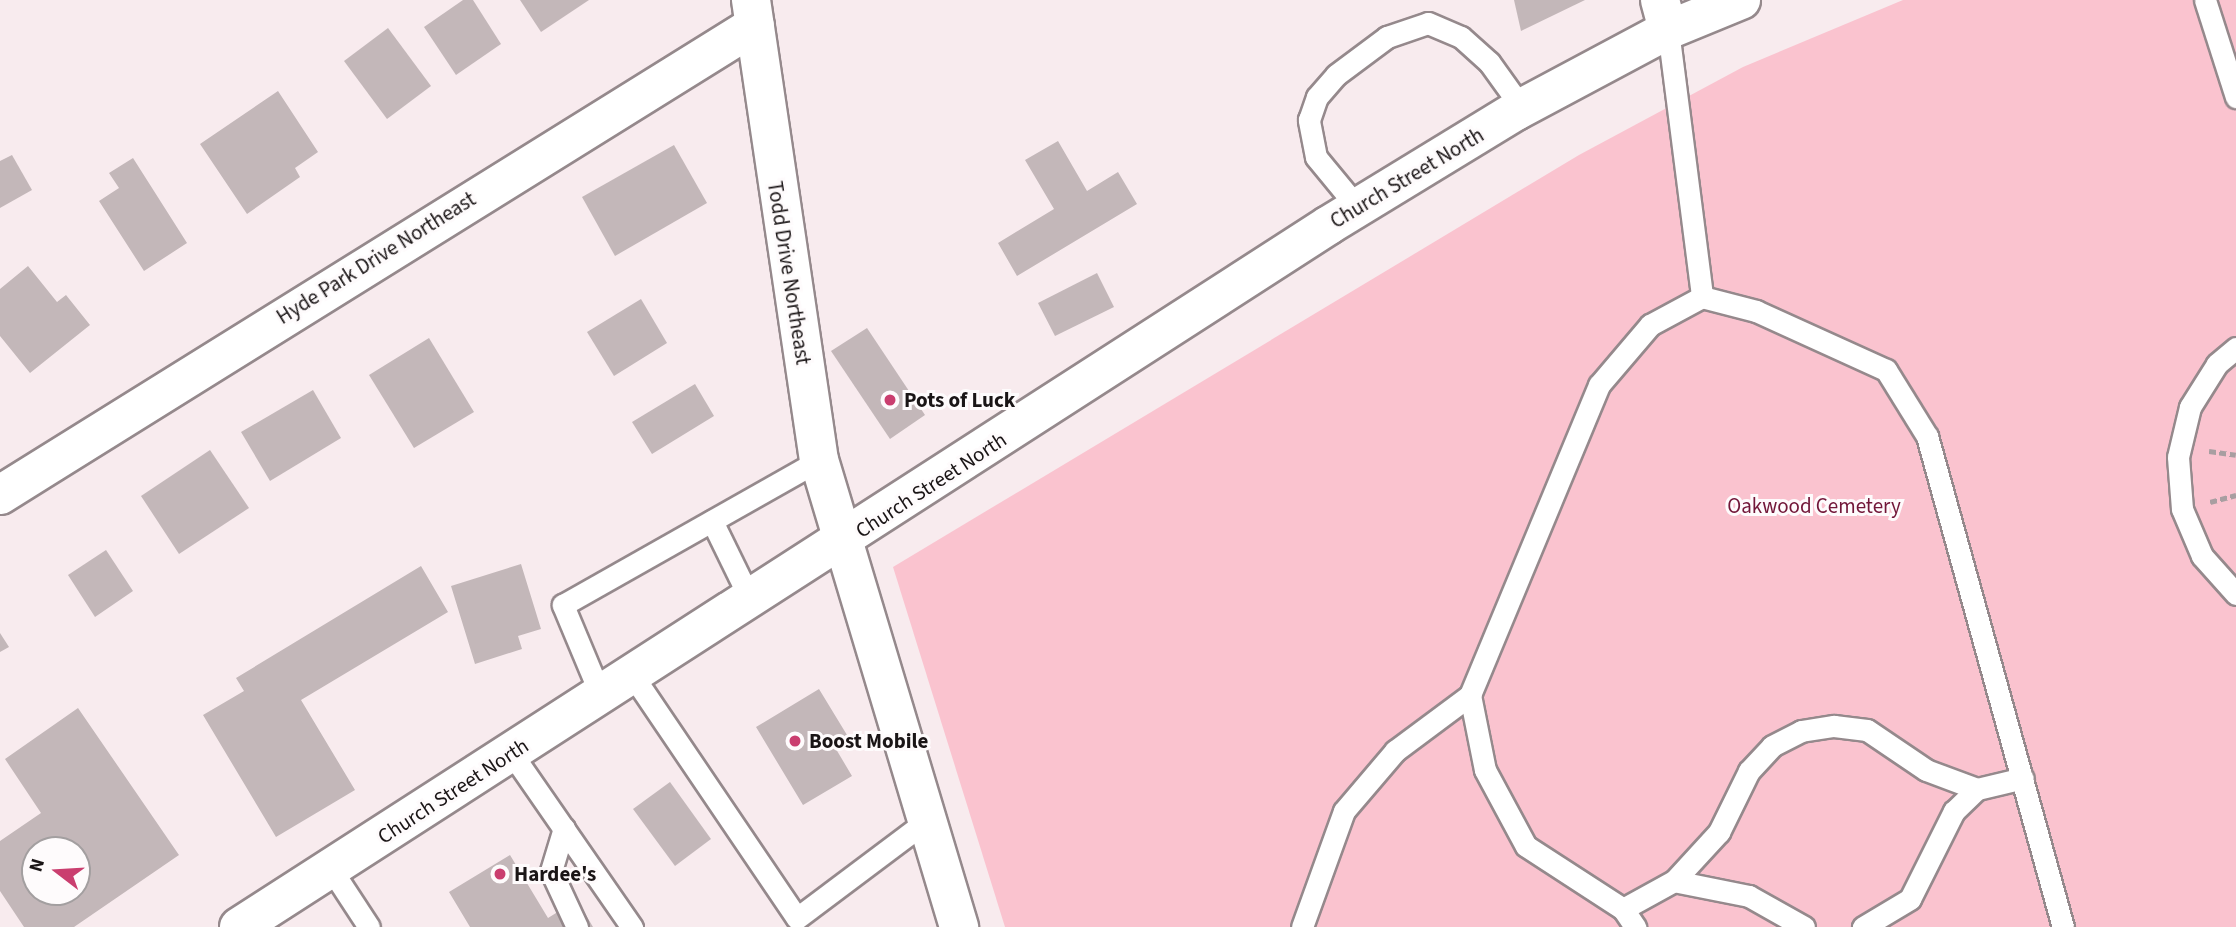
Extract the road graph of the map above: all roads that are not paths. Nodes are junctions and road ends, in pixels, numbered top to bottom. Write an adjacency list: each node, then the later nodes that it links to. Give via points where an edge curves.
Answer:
1 (1741, 0): 4 (street, Church Street North)
2 (2205, 0): 5 (lane)
3 (753, 12): 10 (street, Todd Drive Northeast); 11 (street, Hyde Park Drive Northeast)
4 (1664, 15): 6 (street, Church Street North); 8 (lane)
5 (2236, 97)
6 (1522, 108): 7 (street, Church Street North); 7 (lane, via 1489,62 1461,37 1428,23 1387,37 1336,75 1317,97 1309,120 1316,157)
7 (1358, 208): 13 (street, Church Street North)
8 (1702, 297): 17 (lane, via 1650,325 1600,385); 20 (lane, via 1756,311 1885,370 1927,436)
9 (2236, 348): 14 (lane, via 2217,363 2190,407 2178,457 2182,509 2197,544)
10 (819, 460): 12 (lane); 13 (street, Todd Drive Northeast)
11 (0, 495)
12 (712, 521): 15 (lane); 18 (lane, via 563,605)
13 (840, 544): 15 (street, Church Street North); 22 (street, Todd Drive Northeast)
14 (2236, 594)
15 (751, 601): 16 (street, Church Street North)
16 (633, 676): 18 (street, Church Street North); 22 (lane, via 797,918)
17 (1470, 695): 26 (lane, via 1485,770 1526,846); 32 (lane, via 1395,751 1344,811)
18 (601, 696): 19 (street, Church Street North)
19 (512, 754): 23 (lane); 24 (street, Church Street North)
20 (2023, 778): 21 (lane); 35 (lane)
21 (1977, 789): 25 (lane, via 1926,770 1867,730 1835,726 1801,731 1772,746 1749,771 1719,832); 34 (lane, via 1954,811 1910,899)
22 (926, 821): 31 (street, Todd Drive Northeast)
23 (564, 828): 29 (lane, via 551,871); 30 (lane)
24 (331, 869): 27 (street, Church Street North); 28 (lane)
25 (1674, 881): 26 (lane); 33 (lane, via 1749,896)
26 (1629, 918)
27 (239, 927)
28 (369, 927)
29 (578, 927)
30 (632, 927)
31 (959, 927)
32 (1302, 927)
33 (1804, 927)
34 (1863, 927)
35 (2063, 927)

